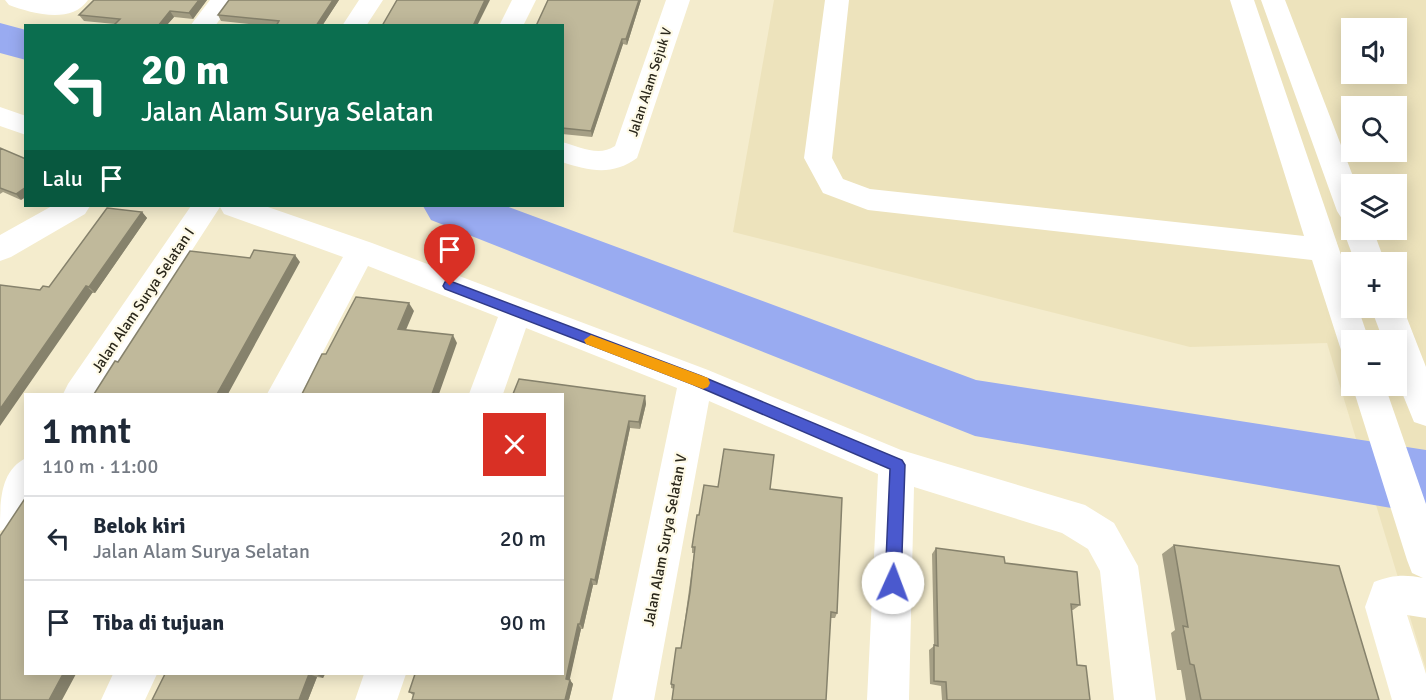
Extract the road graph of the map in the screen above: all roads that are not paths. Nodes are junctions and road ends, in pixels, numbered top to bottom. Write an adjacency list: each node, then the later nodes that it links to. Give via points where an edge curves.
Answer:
1 (17, 0): 9 (street, via 45,10)
2 (222, 0): 10 (street)
3 (371, 0): 11 (street)
4 (524, 0): 12 (street)
5 (678, 0): 15 (street, Jalan Alam Sejuk V, via 627,151 617,161 596,162)
6 (837, 0): 21 (street, via 818,158 833,186 868,199)
7 (1242, 0): 21 (street)
8 (1273, 0): 16 (street)
9 (68, 4)
10 (204, 24)
11 (355, 24)
12 (512, 24)
13 (0, 116): 14 (street)
14 (24, 125)
15 (564, 153)
16 (1341, 182)
17 (73, 207): 20 (street)
18 (205, 207): 27 (street, Jalan Alam Surya Selatan I)
19 (237, 207): 22 (street)
20 (0, 249)
21 (1323, 250): 25 (street)
22 (361, 251): 23 (street); 28 (street)
23 (516, 312): 26 (street); 29 (street)
24 (1391, 318): 31 (street)
25 (1350, 330)
26 (696, 380): 32 (street); 41 (street, Jalan Alam Surya Selatan V)
27 (81, 393)
28 (285, 393)
29 (486, 393)
30 (1371, 396): 35 (street)
31 (1426, 411)
32 (897, 465): 42 (street); 43 (street, via 1072,518 1101,536 1119,567)
33 (24, 478): 34 (street)
34 (0, 513)
35 (1424, 556)
36 (1426, 598): 44 (street, via 1388,596 1384,607)
37 (135, 675): 39 (street)
38 (385, 675): 40 (street)
39 (122, 700)
40 (376, 700)
41 (633, 700)
42 (888, 700)
43 (1135, 700)
44 (1413, 700)

